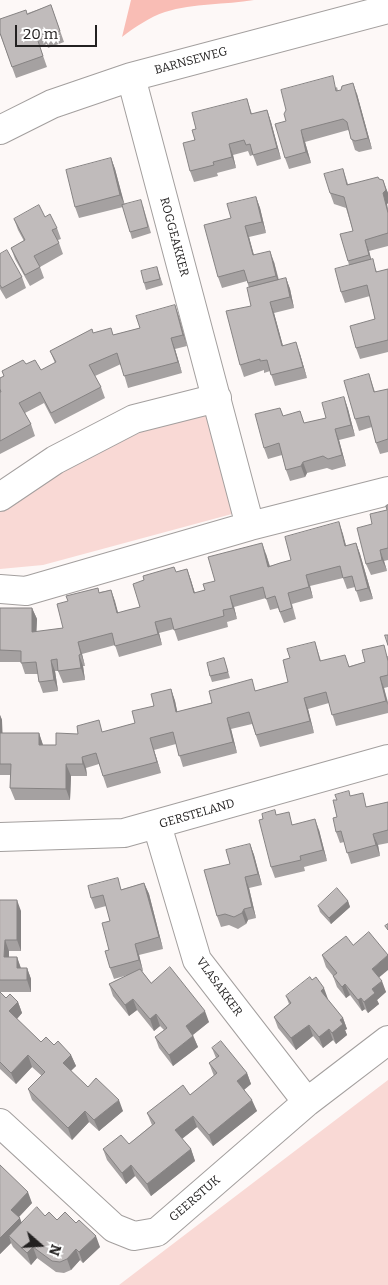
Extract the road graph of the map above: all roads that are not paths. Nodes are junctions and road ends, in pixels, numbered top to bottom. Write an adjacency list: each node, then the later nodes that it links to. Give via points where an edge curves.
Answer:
1 (386, 0): 2 (street)
2 (388, 7): 3 (street, BARNSEWEG)
3 (131, 77): 4 (street, BARNSEWEG, via 52,104); 5 (street, ROGGEAKKER)
4 (0, 130)
5 (217, 398): 7 (street, via 134,419 55,460); 8 (street, ROGGEAKKER)
6 (388, 491): 8 (street)
7 (0, 496)
8 (250, 526): 9 (street, via 26,591)
9 (0, 589)
10 (388, 759): 11 (street, GERSTELAND)
11 (157, 825): 12 (street, GERSTELAND, via 124,833); 14 (street, VLASAKKER, via 197,960)
12 (0, 836)
13 (388, 1040): 14 (street, GEERSTUK)
14 (307, 1102): 15 (street, GEERSTUK, via 157,1232 134,1236 114,1228)
15 (0, 1123)

